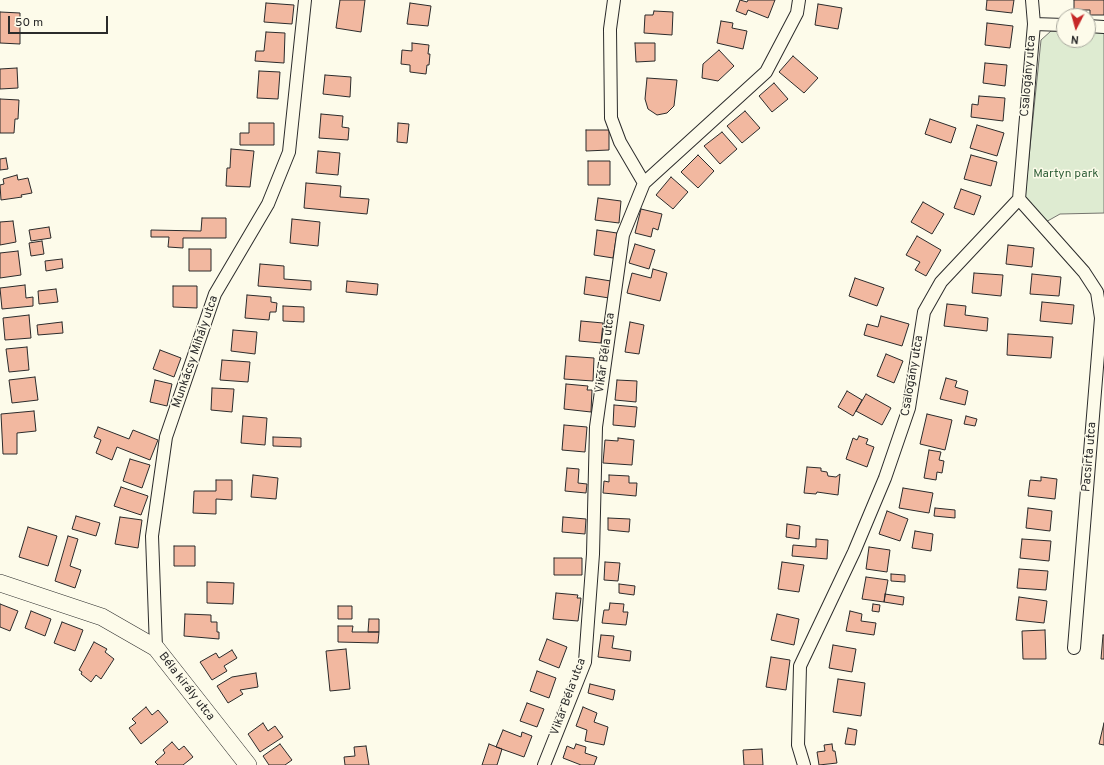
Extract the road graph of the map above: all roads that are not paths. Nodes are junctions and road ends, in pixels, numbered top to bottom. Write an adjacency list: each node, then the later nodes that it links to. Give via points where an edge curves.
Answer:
1 (305, 0): 10 (street, Munkácsy Mihály utca, via 289,152 268,204 215,294 166,437 152,536)
2 (614, 0): 7 (street, via 610,29 611,118 620,142)
3 (799, 0): 7 (street, Vikár Béla utca, via 798,12 766,72)
4 (1032, 0): 5 (street, Csalogány utca)
5 (1034, 24): 6 (street); 8 (street, Csalogány utca)
6 (1056, 25)
7 (644, 183): 13 (street, Vikár Béla utca, via 623,235 596,427 593,554 585,662)
8 (1019, 199): 11 (street, Pacsirta utca, via 1084,272 1097,292 1102,318); 14 (street, Csalogány utca, via 942,282 924,312 909,408 885,478 854,552 800,666 798,745)
9 (0, 583): 10 (street, Béla király utca, via 102,617)
10 (156, 648): 12 (street, Béla király utca)
11 (1074, 648)
12 (248, 765)
13 (544, 765)
14 (804, 765)

